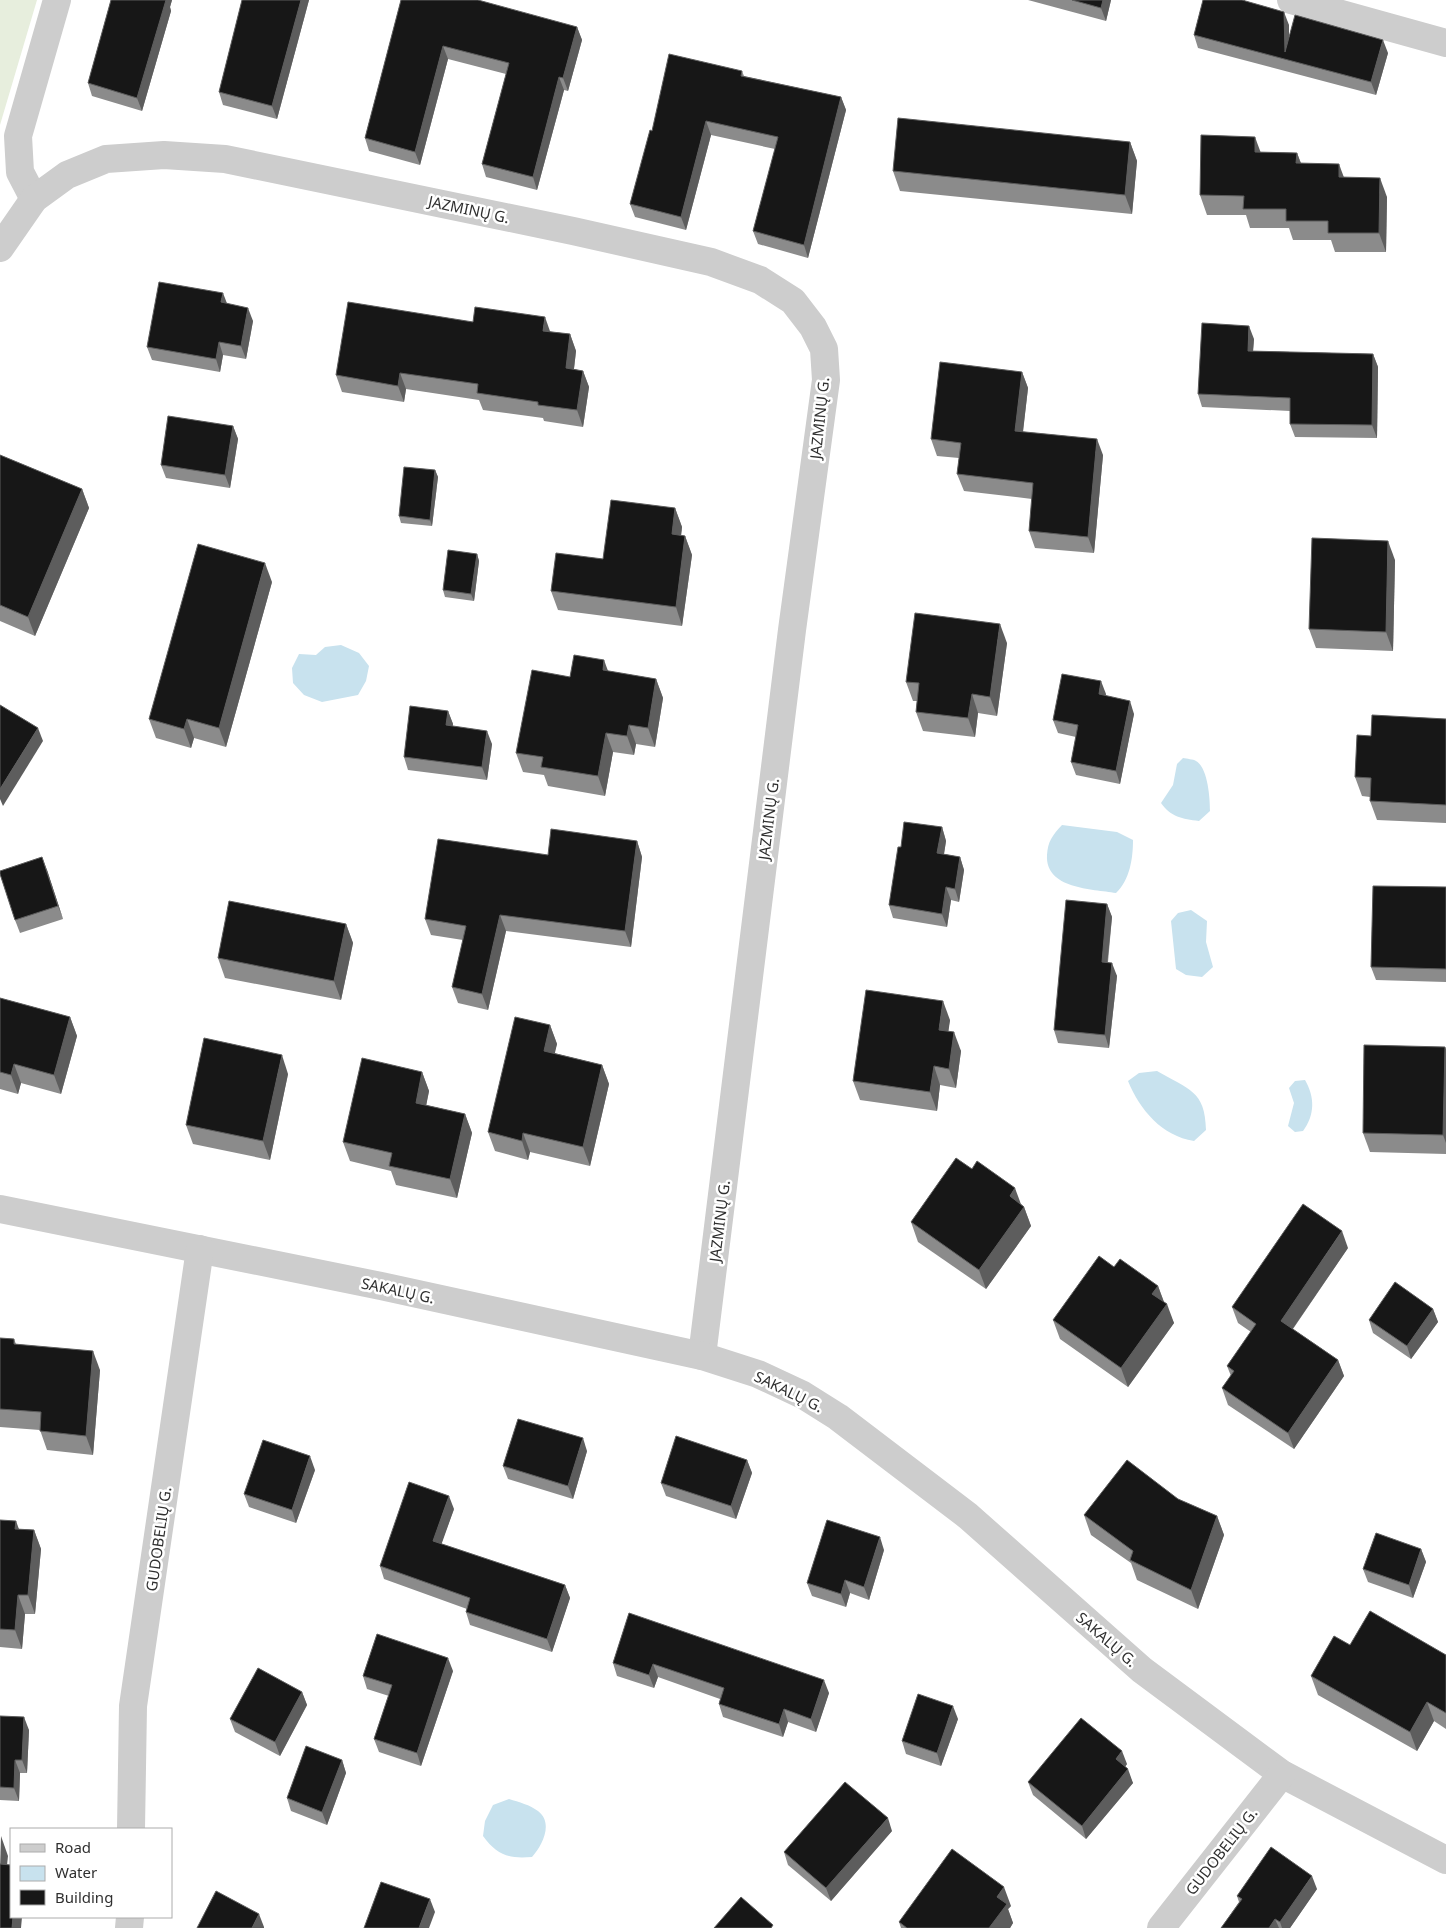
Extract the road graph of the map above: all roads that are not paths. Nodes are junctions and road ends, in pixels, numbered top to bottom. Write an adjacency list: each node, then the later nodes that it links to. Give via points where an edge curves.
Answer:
1 (57, 0): 4 (street, via 18,136 20,172)
2 (1290, 0): 3 (street)
3 (1446, 43)
4 (34, 199): 5 (street, JAZMINŲ G.); 8 (street, JAZMINŲ G., via 67,175 106,159 164,155 225,159 710,262 760,280 793,301 813,327 824,349 826,380)
5 (0, 248)
6 (0, 1209): 7 (street, SAKALŲ G.)
7 (200, 1249): 8 (street, SAKALŲ G.); 10 (street, GUDOBELIŲ G., via 133,1706)
8 (702, 1356): 9 (street, SAKALŲ G., via 758,1374 803,1395 838,1417 968,1516 1142,1670)
9 (1282, 1774): 11 (street, SAKALŲ G.); 12 (street, GUDOBELIŲ G.)
10 (131, 1828)
11 (1446, 1860)
12 (1161, 1928)

